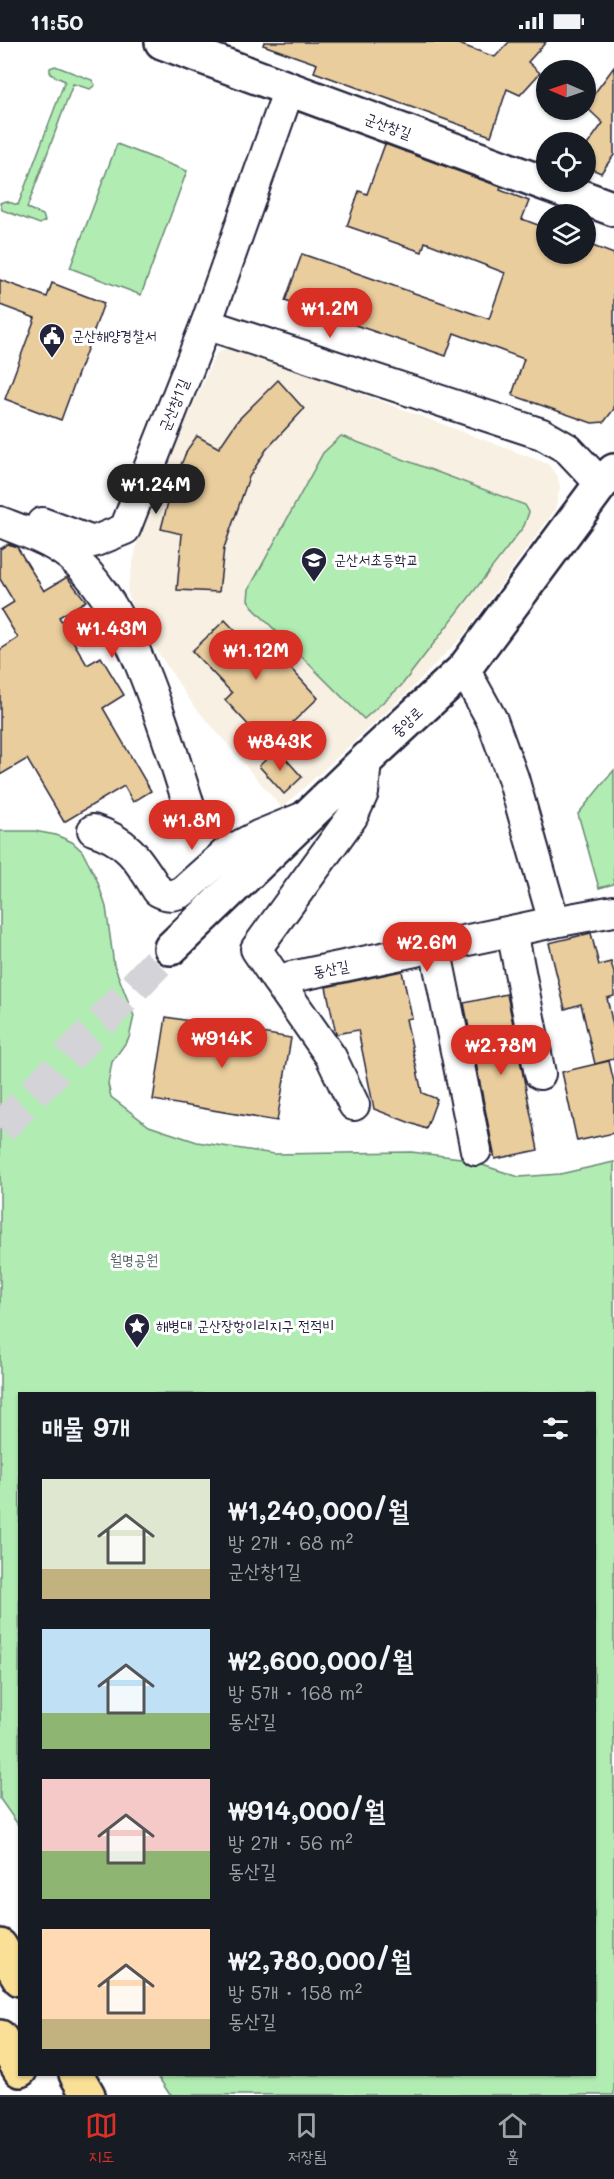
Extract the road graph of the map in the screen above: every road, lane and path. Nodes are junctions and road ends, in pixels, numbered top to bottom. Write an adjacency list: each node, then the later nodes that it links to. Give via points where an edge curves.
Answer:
1 (162, 42): 2 (street, 군산창길)
2 (289, 89): 3 (street, 군산창길); 4 (street, 군산창1길)
3 (614, 209)
4 (206, 324): 5 (street, via 542,434); 6 (street, 군산창1길, via 125,529 93,542)
5 (608, 477): 8 (street, 중앙로)
6 (0, 507)
7 (0, 522): 10 (street, via 70,555 93,580 127,633 148,682)
8 (465, 669): 9 (street, 중앙로); 14 (street, via 492,720 513,778)
9 (366, 760): 11 (street, 중앙로); 18 (street, via 363,793 352,817 256,950)
10 (192, 814)
11 (309, 815): 12 (street, via 227,852 182,892 165,896 127,846); 17 (street, 중앙로)
12 (93, 830)
13 (614, 911): 14 (street, 동산길)
14 (554, 922): 15 (street, 동산길)
15 (512, 931): 16 (street, 동산길); 19 (street)
16 (435, 947): 18 (street, 동산길); 21 (street)
17 (171, 948)
18 (278, 980): 20 (street, via 331,1057)
19 (540, 1074)
20 (354, 1105)
21 (476, 1150)
22 (0, 1946): 23 (main road)
23 (18, 1976)
24 (0, 2037): 25 (main road)
25 (18, 2067)
26 (23, 2076): 28 (main road)
27 (77, 2076): 29 (main road)
28 (34, 2095)
29 (88, 2095)

